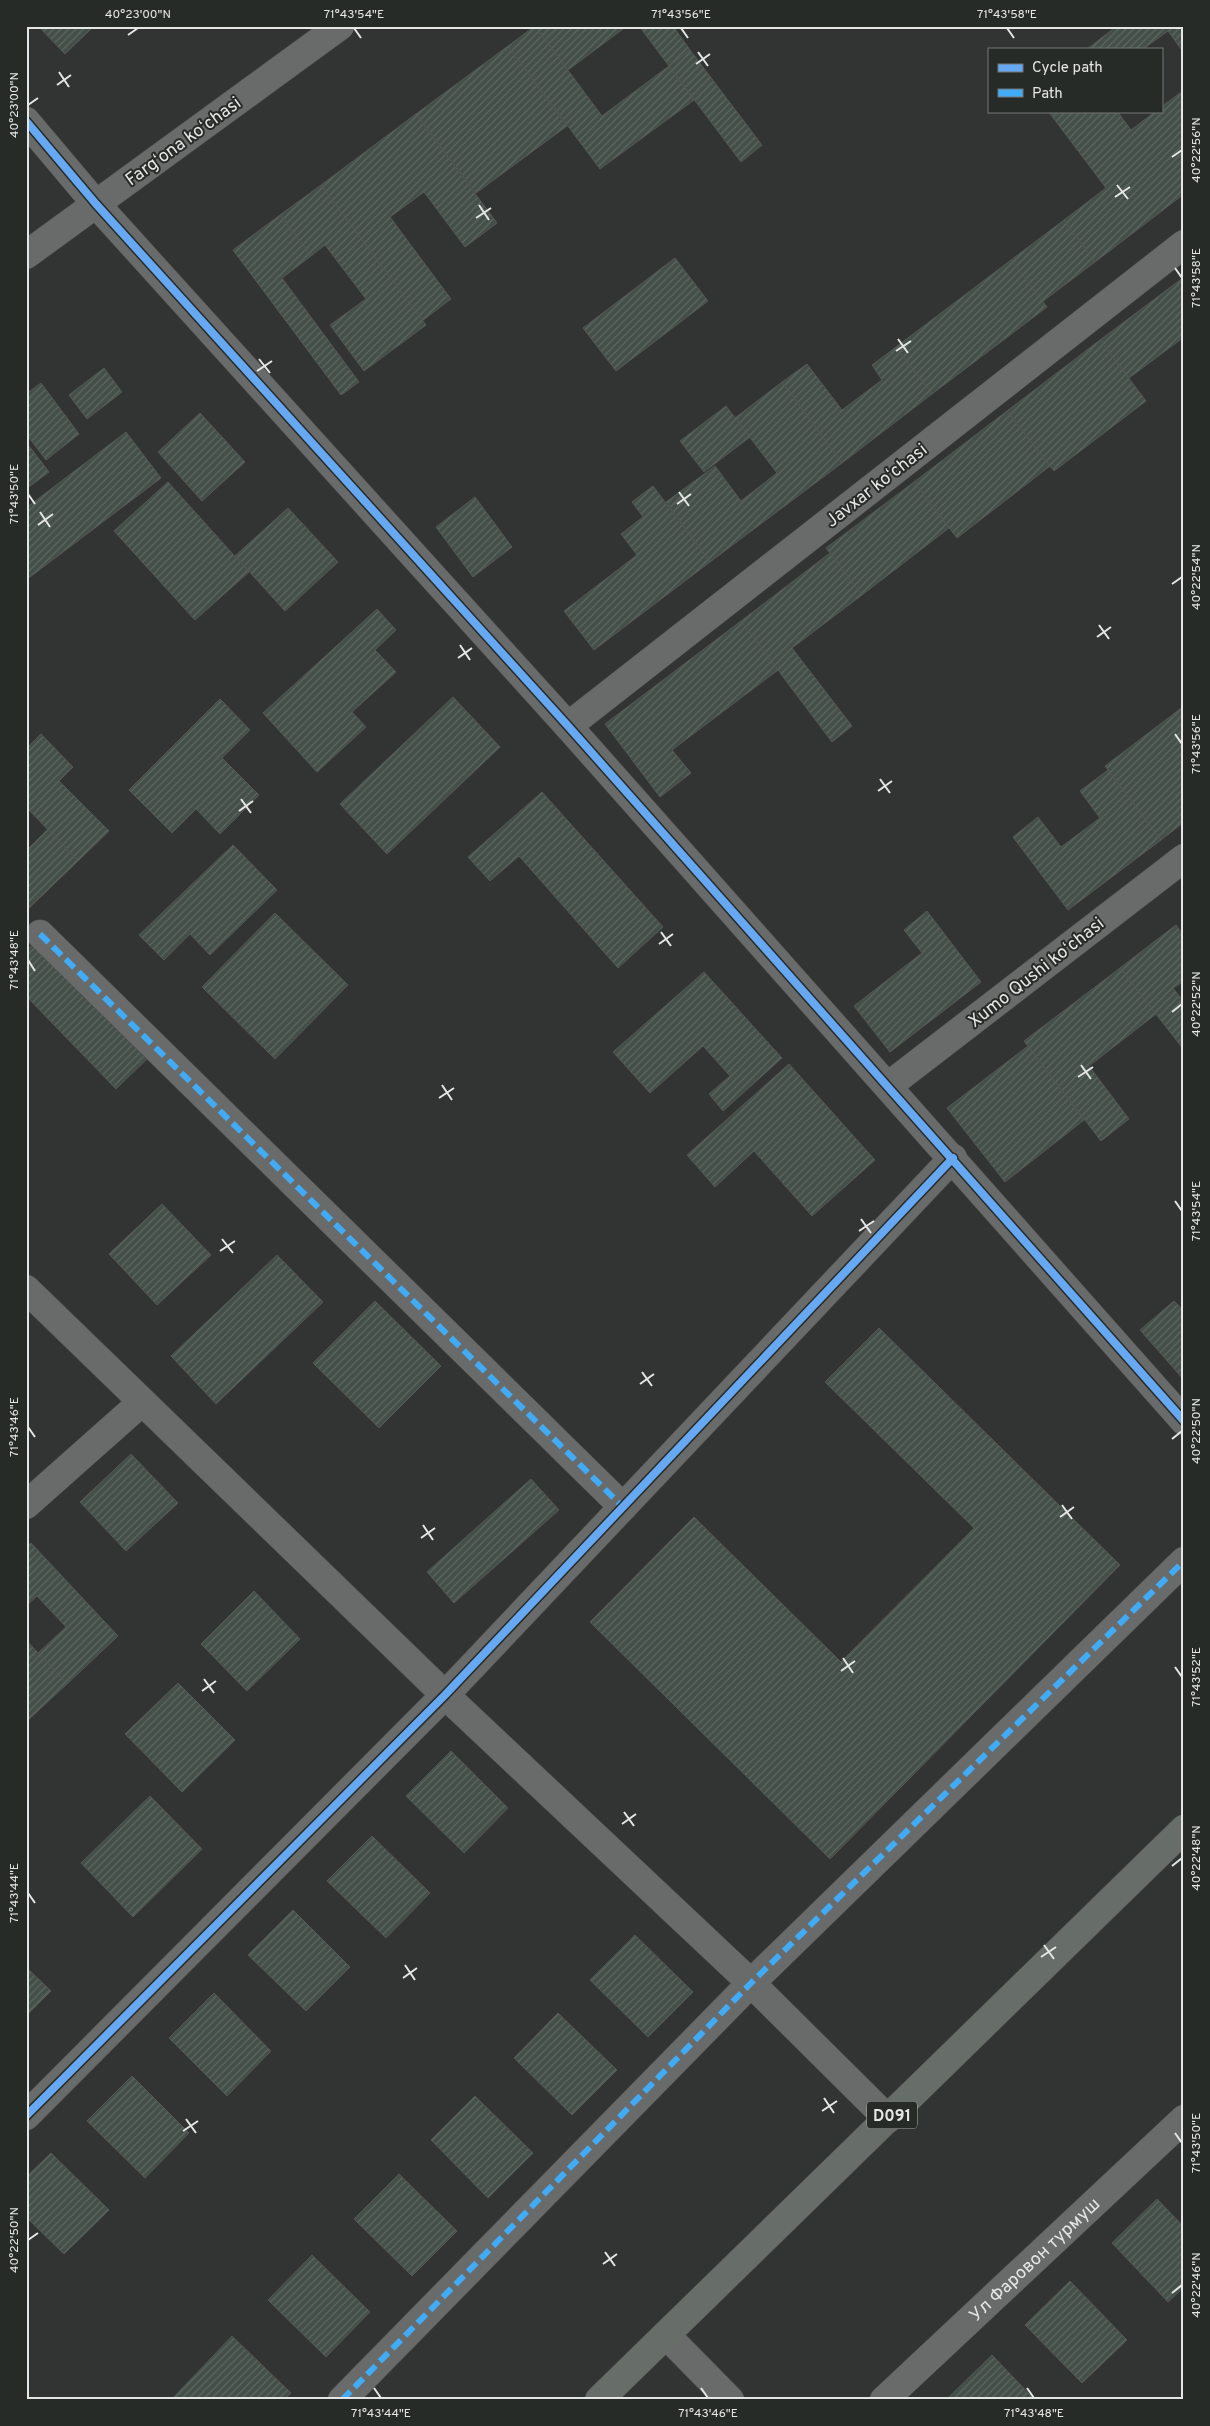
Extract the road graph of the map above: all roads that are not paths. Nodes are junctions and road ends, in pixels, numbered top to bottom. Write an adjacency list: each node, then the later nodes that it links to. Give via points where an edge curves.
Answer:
1 (340, 26): 3 (street, Fargʻona koʻchasi)
2 (26, 121): 3 (street)
3 (96, 204): 5 (street, Fargʻona koʻchasi); 6 (street)
4 (1184, 244): 6 (street, Javxar koʻchasi)
5 (26, 255)
6 (568, 726): 9 (street)
7 (1184, 858): 9 (street, Xumo Qushi koʻchasi)
8 (40, 934): 15 (street)
9 (888, 1086): 10 (street)
10 (953, 1158): 13 (street); 15 (street)
11 (26, 1289): 12 (street)
12 (142, 1402): 14 (street); 17 (street)
13 (1184, 1421)
14 (26, 1505)
15 (623, 1507): 17 (street)
16 (1184, 1562): 19 (street)
17 (446, 1695): 19 (street); 20 (street)
18 (1184, 1829): 21 (main road, D091)
19 (752, 1983): 21 (street); 24 (street)
20 (26, 2116)
21 (888, 2119): 23 (main road, D091)
22 (1184, 2119): 27 (street, Ул Фаровон турмуш)
23 (666, 2335): 25 (main road, D091); 26 (street)
24 (342, 2400)
25 (599, 2400)
26 (730, 2400)
27 (884, 2400)

